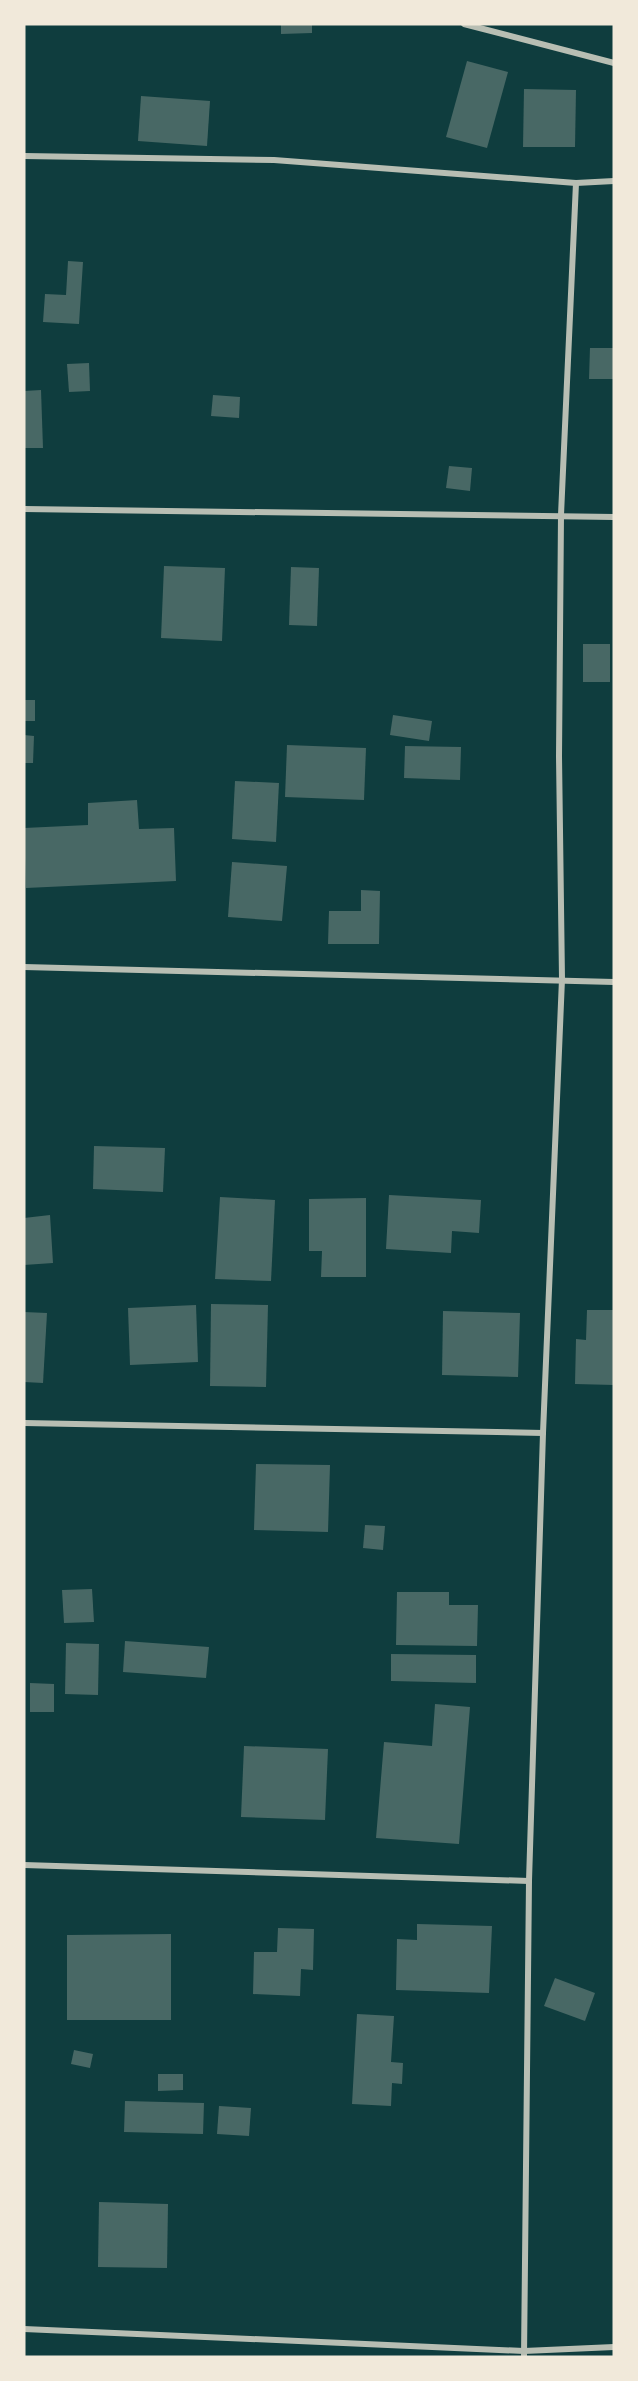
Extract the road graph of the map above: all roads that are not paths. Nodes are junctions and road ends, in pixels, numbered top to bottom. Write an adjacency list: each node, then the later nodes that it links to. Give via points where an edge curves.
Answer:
1 (464, 24): 2 (street)
2 (614, 63)
3 (24, 156): 5 (street, via 274,160)
4 (614, 182): 5 (street)
5 (576, 183): 7 (street)
6 (24, 509): 7 (street)
7 (561, 515): 8 (street); 10 (street)
8 (614, 517)
9 (24, 967): 10 (street)
10 (562, 980): 11 (street); 13 (street)
11 (614, 982)
12 (24, 1423): 13 (street)
13 (543, 1433): 15 (street)
14 (24, 1865): 15 (street)
15 (528, 1881): 18 (street)
16 (24, 2329): 18 (street)
17 (614, 2347): 18 (street)
18 (524, 2354)

